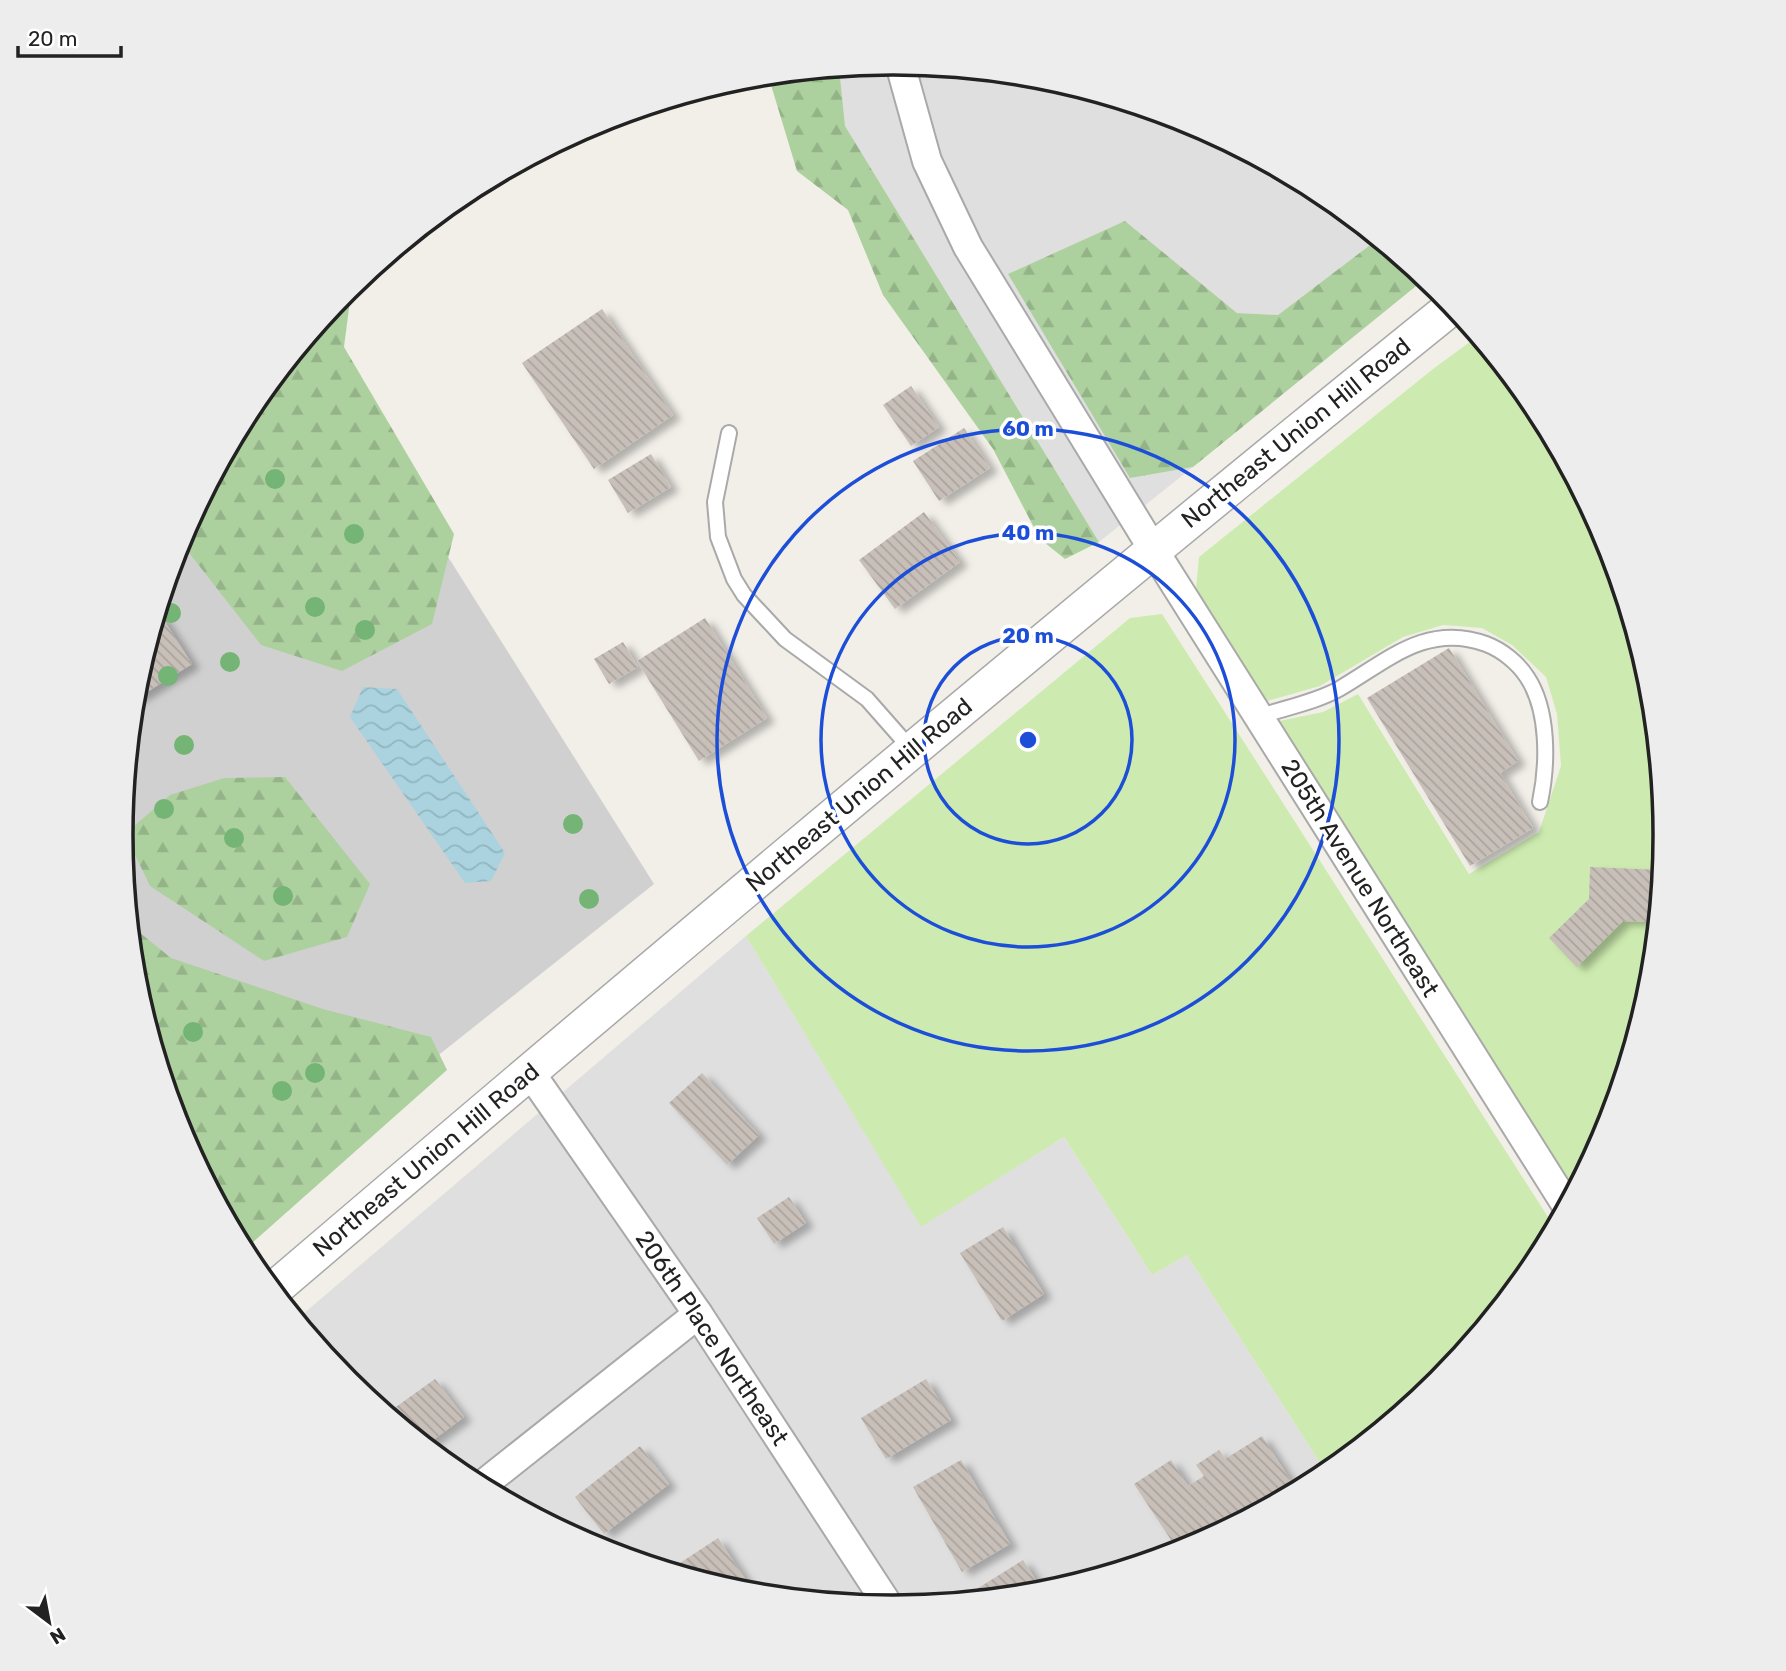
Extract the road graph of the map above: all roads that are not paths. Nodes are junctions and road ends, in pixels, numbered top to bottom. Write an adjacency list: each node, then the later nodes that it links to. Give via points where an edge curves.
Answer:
1 (901, 75): 4 (street, 205th Avenue Northeast, via 927,161 968,247)
2 (1445, 313): 4 (street, Northeast Union Hill Road)
3 (729, 433): 6 (lane, via 715,502 718,537 734,579 785,639 867,699)
4 (1153, 549): 5 (street, 205th Avenue Northeast); 6 (street, Northeast Union Hill Road)
5 (1258, 717): 7 (lane, via 1338,690 1412,645 1468,637 1494,647 1520,666 1537,691 1546,752); 9 (street, 205th Avenue Northeast)
6 (912, 750): 8 (street, Northeast Union Hill Road)
7 (1539, 802)
8 (529, 1071): 10 (street, Northeast Union Hill Road); 11 (street, 206th Place Northeast)
9 (1561, 1197)
10 (280, 1284)
11 (698, 1314): 12 (street); 13 (street, 206th Place Northeast)
12 (490, 1479)
13 (882, 1596)

